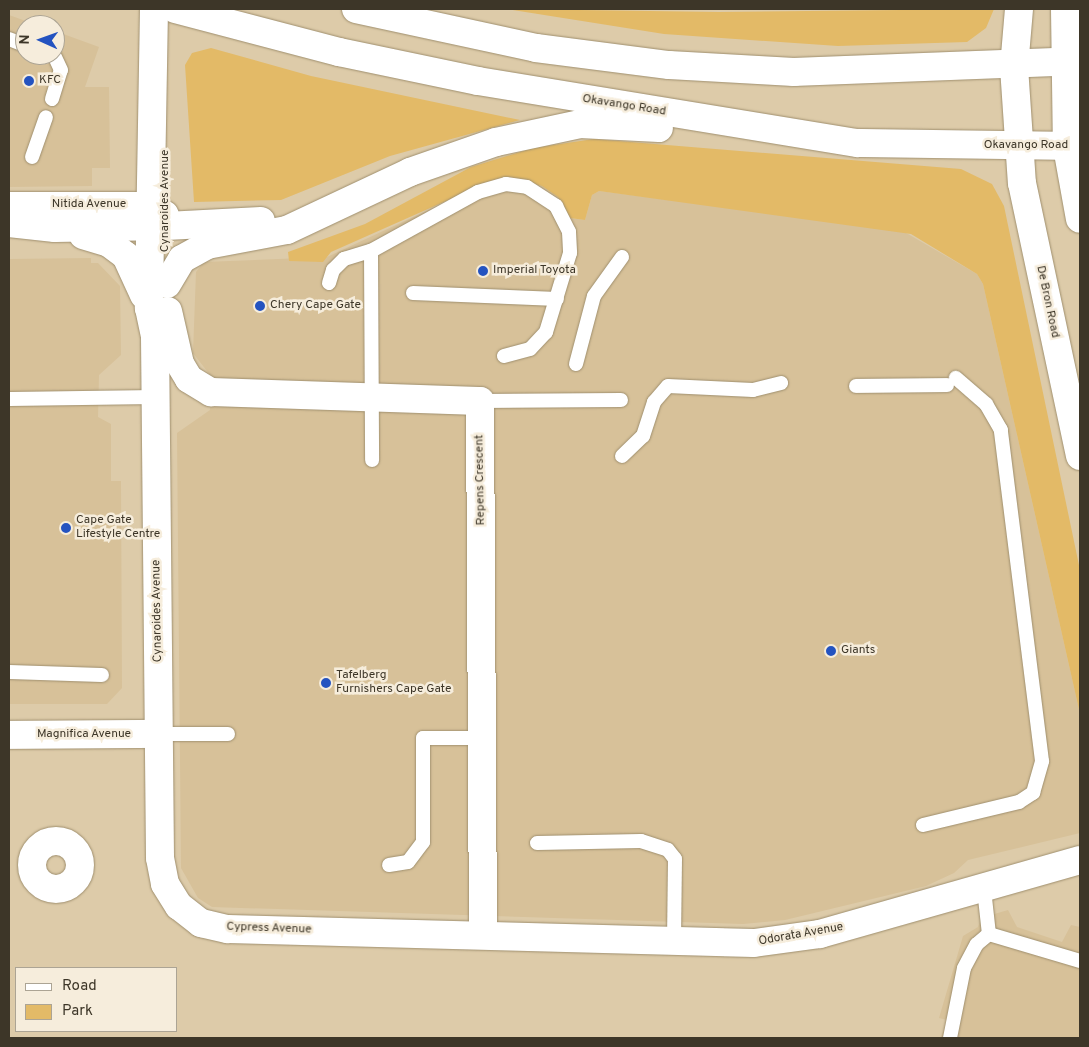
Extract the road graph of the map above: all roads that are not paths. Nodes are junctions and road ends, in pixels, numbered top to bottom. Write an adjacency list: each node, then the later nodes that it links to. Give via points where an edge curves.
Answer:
1 (154, 9): 17 (street, Cynaroides Avenue, via 154,65 166,108)
2 (175, 9): 11 (street, Okavango Road, via 478,81)
3 (356, 9): 8 (street, via 536,48 669,65 794,72)
4 (1019, 9): 8 (street, De Bron Road)
5 (1065, 9): 6 (street)
6 (1072, 62): 8 (street); 12 (street)
7 (59, 65): 9 (lane, via 61,70)
8 (1014, 67): 13 (street, De Bron Road)
9 (52, 99)
10 (46, 117): 14 (lane)
11 (858, 143): 13 (street, Okavango Road); 16 (street, via 610,124 562,126 440,160)
12 (1074, 146): 13 (street, Okavango Road); 18 (street)
13 (1018, 147): 37 (street, De Bron Road)
14 (32, 157)
15 (9, 206): 17 (street, Nitida Avenue)
16 (332, 208): 17 (street, via 287,219); 25 (street, via 287,230 207,245 182,260)
17 (157, 219): 20 (street, Nitida Avenue); 25 (street, Cynaroides Avenue)
18 (1080, 219)
19 (9, 223): 20 (street, Nitida Avenue)
20 (55, 228): 25 (street, Nitida Avenue, via 117,248)
21 (371, 251): 23 (lane, via 336,265); 26 (lane, via 478,192 506,184 527,187 556,206 570,232 566,272); 32 (lane)
22 (622, 257): 28 (lane, via 594,296)
23 (329, 283)
24 (413, 293): 26 (lane)
25 (161, 298): 31 (street, Cynaroides Avenue, via 155,337); 32 (street, via 176,353 199,387 220,395)
26 (557, 299): 27 (lane, via 538,344)
27 (504, 356)
28 (576, 364)
29 (781, 383): 36 (lane, via 753,390 668,386 654,402 643,436)
30 (856, 386): 45 (lane, via 952,381 986,404 1001,430 1042,761 1033,793 1020,802)
31 (156, 397): 33 (lane); 41 (street, Cynaroides Avenue)
32 (372, 397): 35 (street); 38 (lane)
33 (9, 399)
34 (621, 400): 35 (lane)
35 (480, 401): 44 (street, Repens Crescent)
36 (622, 456)
37 (1080, 456)
38 (372, 460)
39 (9, 672): 40 (lane)
40 (102, 675)
41 (159, 734): 42 (lane); 43 (street, Magnifica Avenue); 50 (street, Cypress Avenue, via 161,871 170,896 189,915 228,929)
42 (228, 734)
43 (9, 735)
44 (484, 738): 48 (lane, via 423,738 423,842 408,862); 50 (street, Repens Crescent)
45 (923, 825)
46 (537, 843): 52 (lane, via 641,841 668,850 675,859)
47 (1080, 860): 49 (street, Odorata Avenue)
48 (388, 865)
49 (984, 889): 51 (lane); 52 (street, Odorata Avenue, via 811,936 754,943)
50 (483, 934): 52 (street, Odorata Avenue)
51 (989, 934): 53 (lane); 54 (lane, via 977,944 964,968)
52 (674, 941)
53 (1080, 961)
54 (950, 1038)

